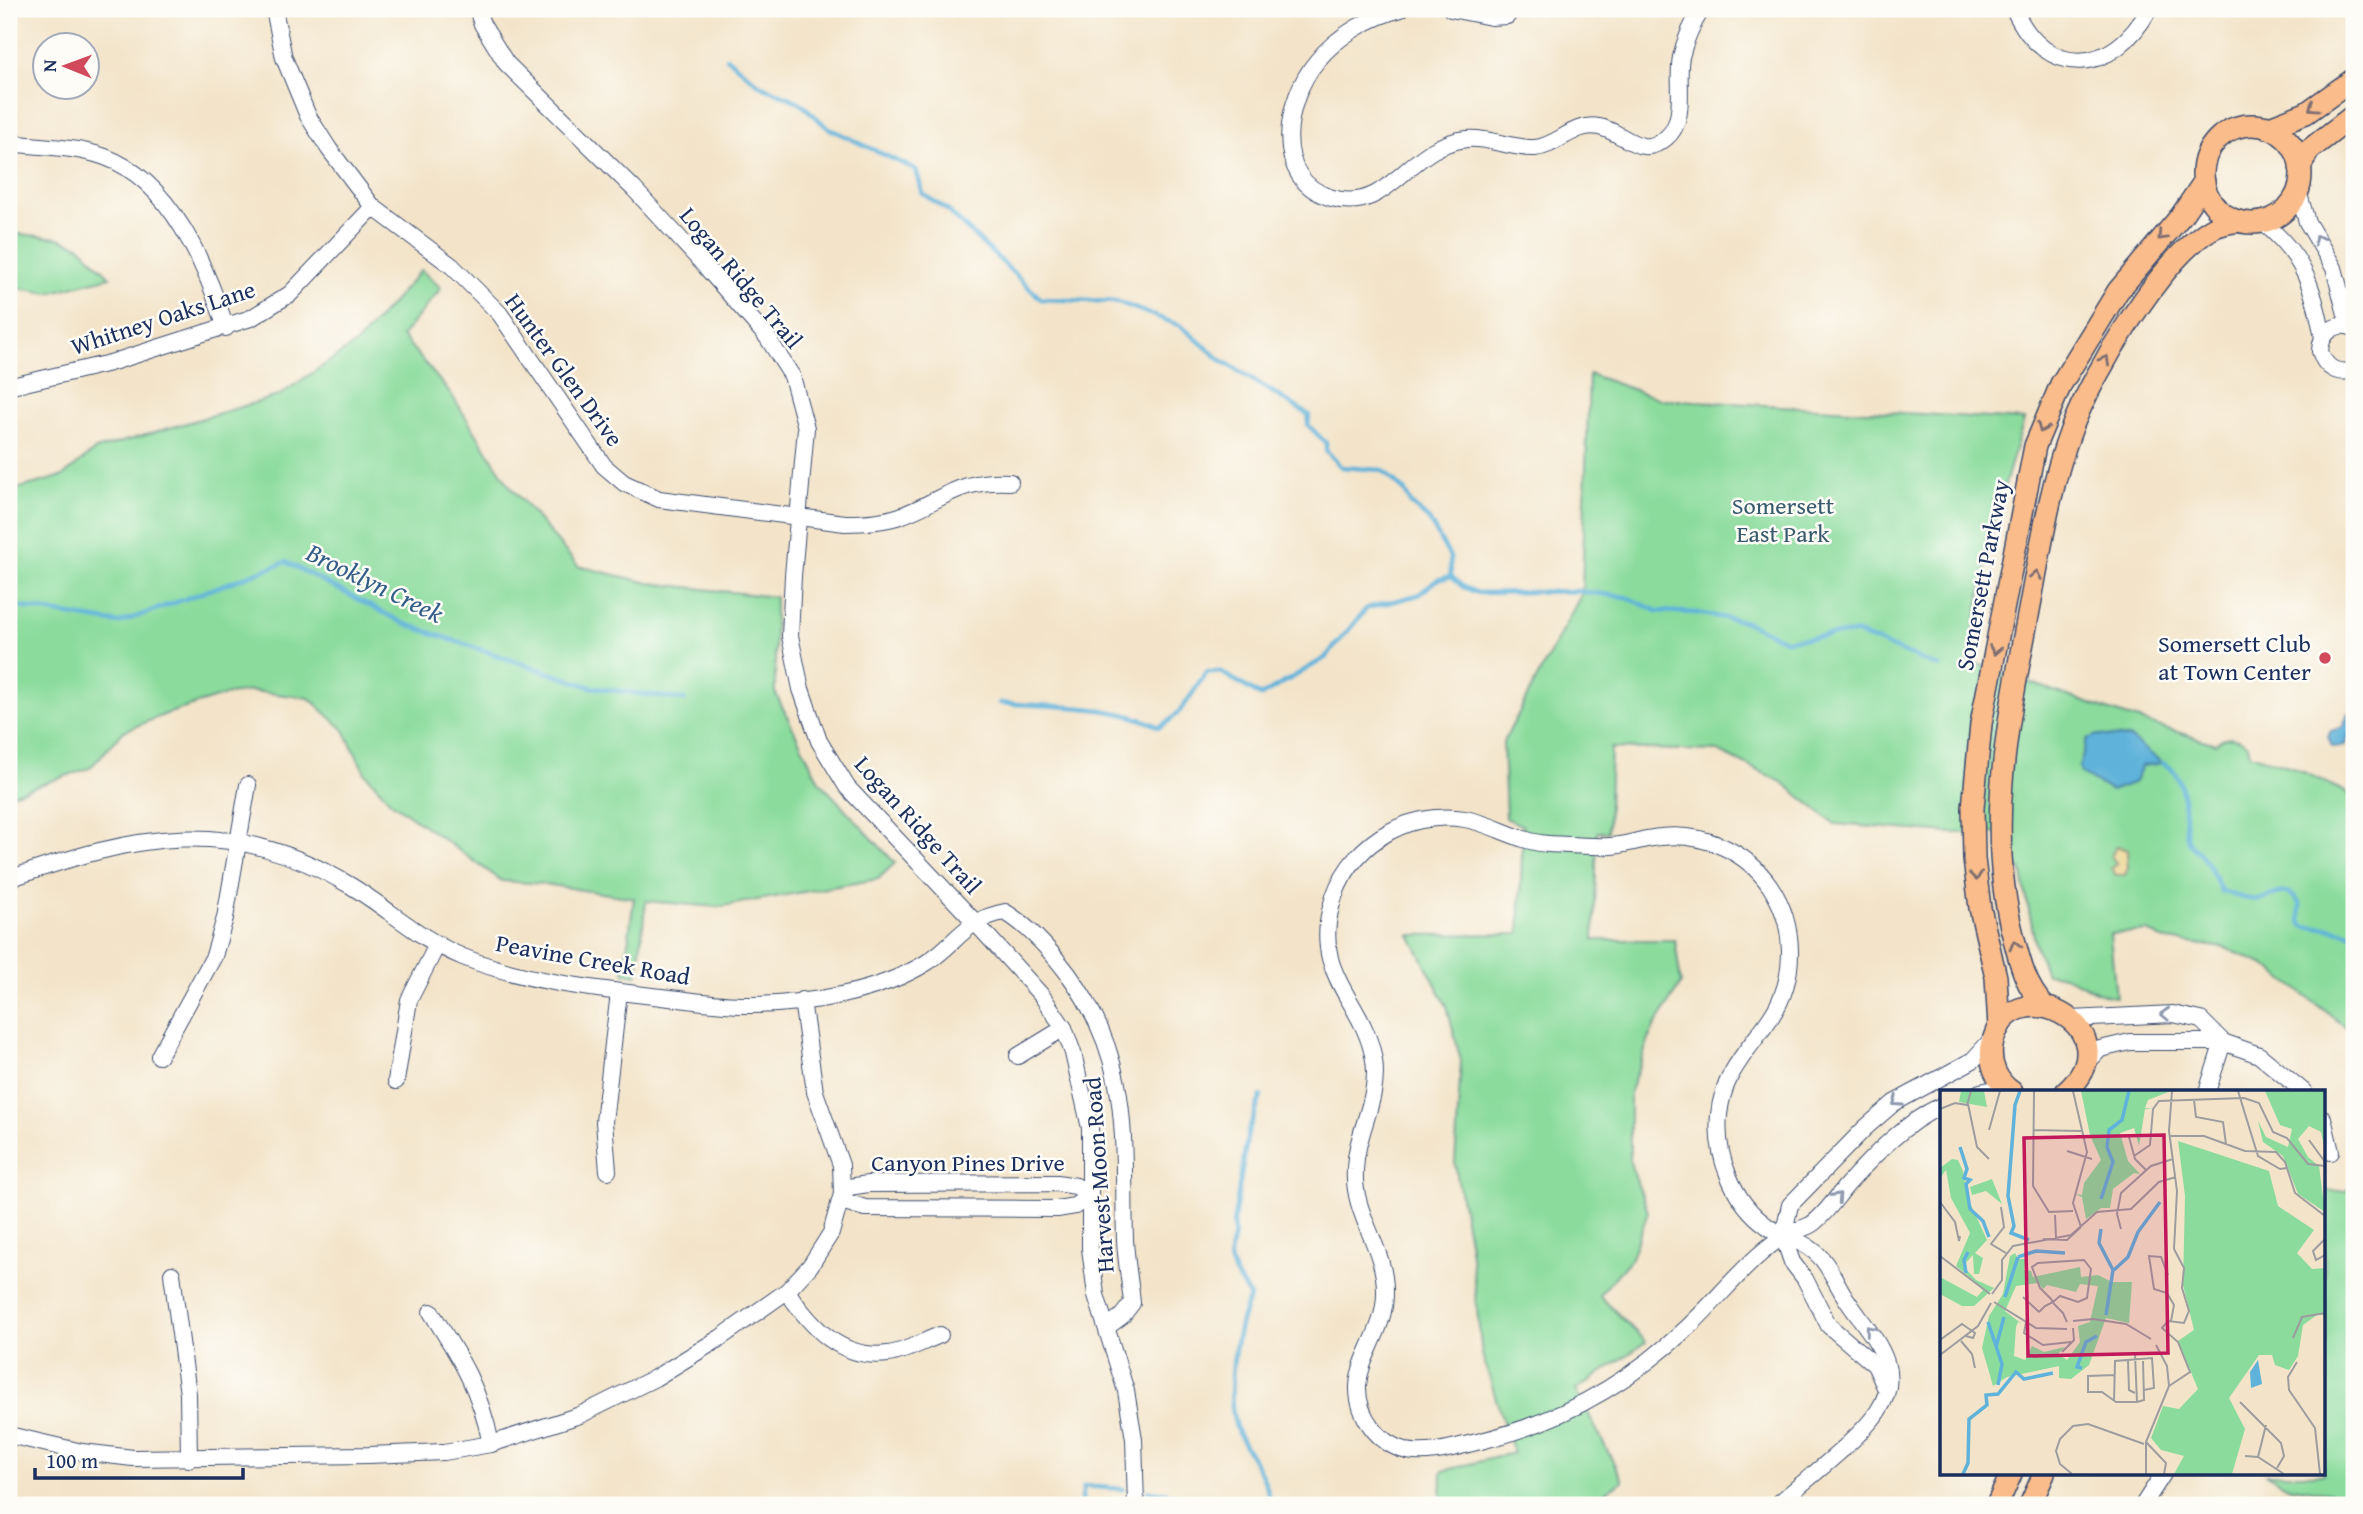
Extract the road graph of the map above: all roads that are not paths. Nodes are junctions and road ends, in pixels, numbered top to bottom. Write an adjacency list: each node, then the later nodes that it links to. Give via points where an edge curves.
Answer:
1 (274, 9): 16 (street, Hunter Glen Drive, via 284,58 308,116)
2 (477, 9): 25 (street, Logan Ridge Trail, via 506,63 706,267 767,337 792,376 806,428)
3 (1401, 9): 6 (street, via 1367,23 1329,48 1303,80 1294,100 1290,156 1307,184 1331,198 1352,201 1371,197 1419,157 1453,142 1483,139 1535,148 1590,126 1639,146 1660,142 1676,125 1681,58)
4 (1451, 9): 5 (street, via 1492,17 1507,16)
5 (1512, 9)
6 (1702, 9)
7 (2014, 9): 8 (street, via 2030,37 2043,48 2075,60 2103,57 2123,46)
8 (2149, 9)
9 (2354, 79): 11 (main road, one-way to 11, via 2306,113)
10 (2354, 115): 13 (main road, via 2309,150)
11 (2267, 128): 13 (main road, via 2290,142); 14 (main road, via 2235,128 2221,137 2210,150)
12 (9, 143): 20 (street, via 84,151 105,157 145,181 202,261)
13 (2301, 167): 15 (main road)
14 (2204, 182): 17 (main road, via 2216,207); 36 (main road, Somersett Parkway, one-way to 36, via 2118,291 2061,384 2035,446 1981,724 1973,808 1979,895 1996,977)
15 (2298, 191): 18 (main road, via 2284,211); 19 (street, one-way to 15, via 2334,268 2307,222)
16 (373, 207): 20 (street, Whitney Oaks Lane, via 290,293); 25 (street, Hunter Glen Drive, via 452,267 500,314 604,466 624,483 659,499)
17 (2238, 221): 18 (main road); 33 (main road, one-way to 17, via 2022,971 2007,912 1998,804 2004,745 2055,481 2086,396 2125,326 2197,239 2214,227)
18 (2262, 222): 21 (street, via 2295,252 2316,305)
19 (2352, 327): 21 (street, via 2332,328)
20 (226, 328): 23 (street, Whitney Oaks Lane)
21 (2323, 338): 22 (street, via 2320,351 2326,364 2339,372)
22 (2354, 370)
23 (12, 386)
24 (1010, 482): 25 (street, Hunter Glen Drive, via 960,486 901,516 873,523)
25 (798, 515): 29 (street, Logan Ridge Trail, via 790,636 801,689 819,741 847,787)
26 (248, 785): 27 (street)
27 (239, 842): 28 (street, Peavine Creek Road, via 208,838 119,844); 30 (street, Peavine Creek Road, via 274,851 343,882); 38 (street, via 214,956)
28 (9, 879)
29 (974, 921): 32 (street, Peavine Creek Road, via 928,961 894,980); 35 (street, Logan Ridge Trail, via 1042,996); 55 (street, Harvest Moon Road, via 1005,912 1019,920 1056,959 1087,1000 1117,1073 1132,1303)
30 (437, 945): 31 (street, Peavine Creek Road, via 507,973); 40 (street, via 409,1000)
31 (619, 992): 32 (street, Peavine Creek Road, via 751,1005); 48 (street, via 604,1122)
32 (802, 1000): 49 (street, via 815,1092 841,1164)
33 (2044, 1006): 34 (main road); 36 (main road, via 2019,1010)
34 (2072, 1019): 37 (street, one-way to 34, via 2201,1020 2173,1014); 41 (main road, via 2085,1041)
35 (1064, 1028): 39 (street); 50 (street, Logan Ridge Trail, via 1090,1128)
36 (1996, 1032): 42 (main road, Somersett Parkway, via 1992,1064); 51 (street, one-way to 51, via 1973,1060 1894,1103 1865,1128 1790,1205)
37 (2223, 1042): 41 (street, via 2130,1042 2100,1049); 43 (street); 44 (street, via 2259,1055)
38 (159, 1056)
39 (1018, 1056)
40 (396, 1081)
41 (2075, 1084)
42 (2009, 1090)
43 (2208, 1090)
44 (2302, 1090)
45 (1940, 1107): 51 (street, one-way to 45, via 1811,1225 1901,1131)
46 (2324, 1122): 47 (street)
47 (2331, 1152)
48 (608, 1171)
49 (842, 1194): 50 (street, Canyon Pines Drive, via 849,1187 868,1184 1056,1183 1076,1186); 50 (street, Canyon Pines Drive, via 848,1203 865,1208 1043,1209 1075,1206); 53 (street, via 831,1233)
50 (1090, 1195): 55 (street, Logan Ridge Trail, via 1094,1283)
51 (1783, 1236): 51 (street, via 1665,1348 1588,1400 1541,1422 1424,1452 1391,1445 1379,1436 1362,1410 1358,1382 1381,1323 1385,1291 1381,1258 1355,1189 1356,1154 1372,1105 1375,1075 1369,1039 1337,982 1329,957 1328,918 1349,867 1376,839 1427,819 1466,820 1539,843 1596,846 1677,835 1728,849 1752,866 1777,900 1789,939 1787,981 1770,1019 1732,1068 1718,1121 1721,1154 1732,1184 1756,1217); 57 (street, via 1792,1262 1829,1326 1875,1365); 57 (street, one-way to 51, via 1888,1364 1876,1337 1815,1250)
52 (172, 1275): 60 (street, via 188,1394)
53 (787, 1291): 56 (street, via 825,1337 852,1352 889,1354); 59 (street, via 655,1378 580,1415)
54 (431, 1312): 59 (street, via 468,1371 483,1405)
55 (1107, 1327): 64 (street, Logan Ridge Trail, via 1134,1439)
56 (940, 1335)
57 (1887, 1393): 65 (street, via 1873,1418)
58 (9, 1435): 60 (street, via 82,1452)
59 (491, 1444): 60 (street, via 444,1452)
60 (189, 1459)
61 (2010, 1476): 66 (main road)
62 (2043, 1476): 67 (main road)
63 (2162, 1476): 68 (street)
64 (1136, 1505)
65 (1777, 1505)
66 (1997, 1505)
67 (2030, 1505)
68 (2143, 1505)

